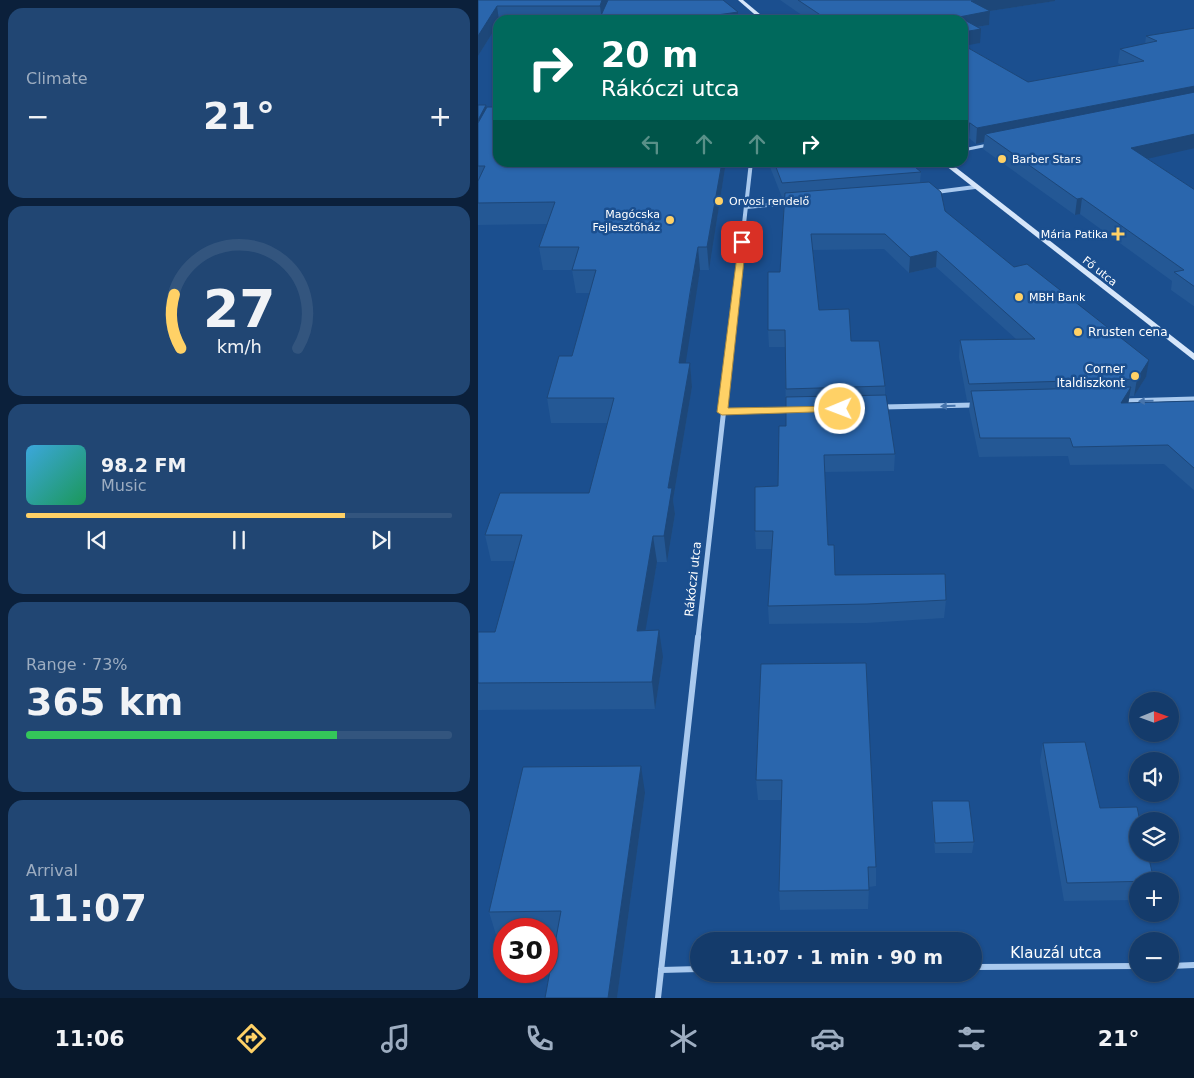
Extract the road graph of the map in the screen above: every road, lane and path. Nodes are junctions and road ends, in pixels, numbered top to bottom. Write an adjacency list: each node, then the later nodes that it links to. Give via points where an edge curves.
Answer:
1 (740, 0): 2 (main road)
2 (758, 15)
3 (991, 144): 4 (street)
4 (968, 149)
5 (750, 167): 10 (street, Rákóczi utca)
6 (950, 167): 7 (main road, Fő utca)
7 (975, 187): 8 (street); 11 (main road, Fő utca)
8 (932, 192)
9 (795, 203): 10 (street)
10 (746, 207): 17 (street, Rákóczi utca)
11 (1194, 359)
12 (1194, 399): 13 (street, one-way to 13)
13 (1116, 401)
14 (978, 405): 15 (street, one-way to 15)
15 (880, 408)
16 (801, 410): 17 (street)
17 (722, 412): 23 (street, Rákóczi utca)
18 (1129, 966): 21 (street, Klauzál utca)
19 (1179, 966): 20 (street)
20 (1194, 966)
21 (982, 967)
22 (690, 969): 23 (street)
23 (660, 970): 24 (street, Rákóczi utca)
24 (658, 998)

